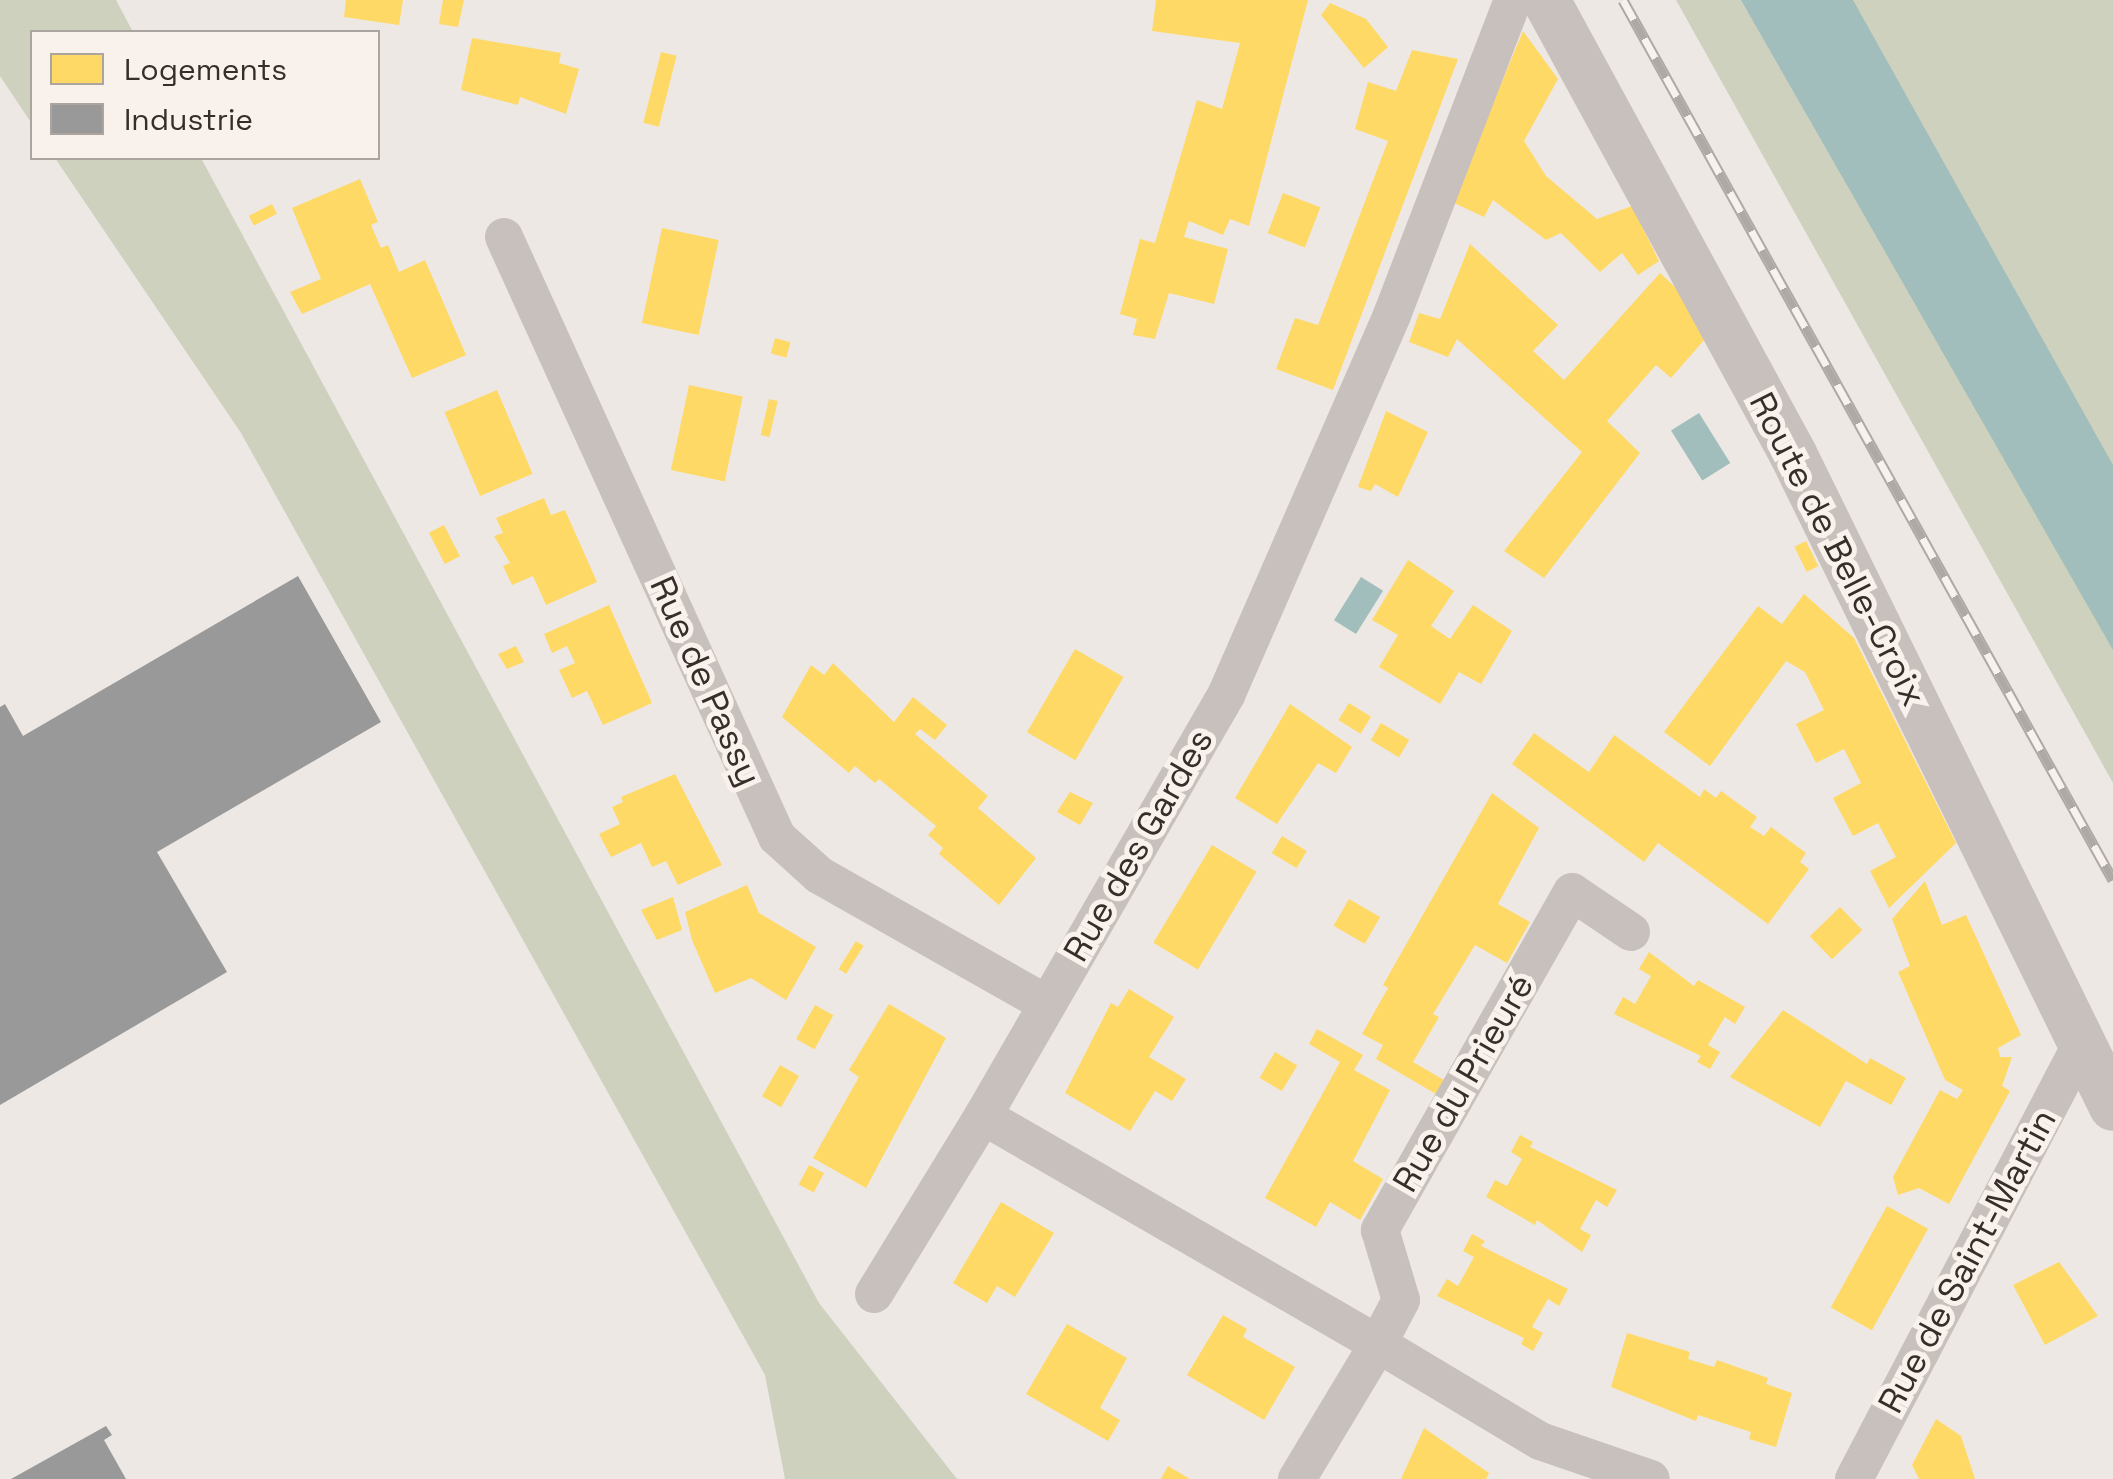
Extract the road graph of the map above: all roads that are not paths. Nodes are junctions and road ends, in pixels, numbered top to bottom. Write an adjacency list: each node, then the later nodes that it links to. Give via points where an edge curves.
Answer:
1 (1513, 0): 5 (street, Rue des Gardes, via 1392,315 1228,694)
2 (1546, 0): 6 (street, Route de Belle-Croix, via 1793,454)
3 (504, 236): 5 (street, Rue de Passy, via 777,837 819,875)
4 (1631, 932): 10 (street, Rue du Prieuré, via 1572,892 1380,1230 1401,1300)
5 (1045, 1003): 8 (street, Rue des Gardes)
6 (2082, 1042): 7 (street, Route de Belle-Croix); 13 (street, Rue de Saint-Martin)
7 (2113, 1107)
8 (983, 1116): 9 (street, Rue des Gardes); 10 (street)
9 (874, 1294)
10 (1378, 1344): 11 (street); 12 (street, via 1540,1441)
11 (1298, 1479)
12 (1651, 1479)
13 (1854, 1479)

